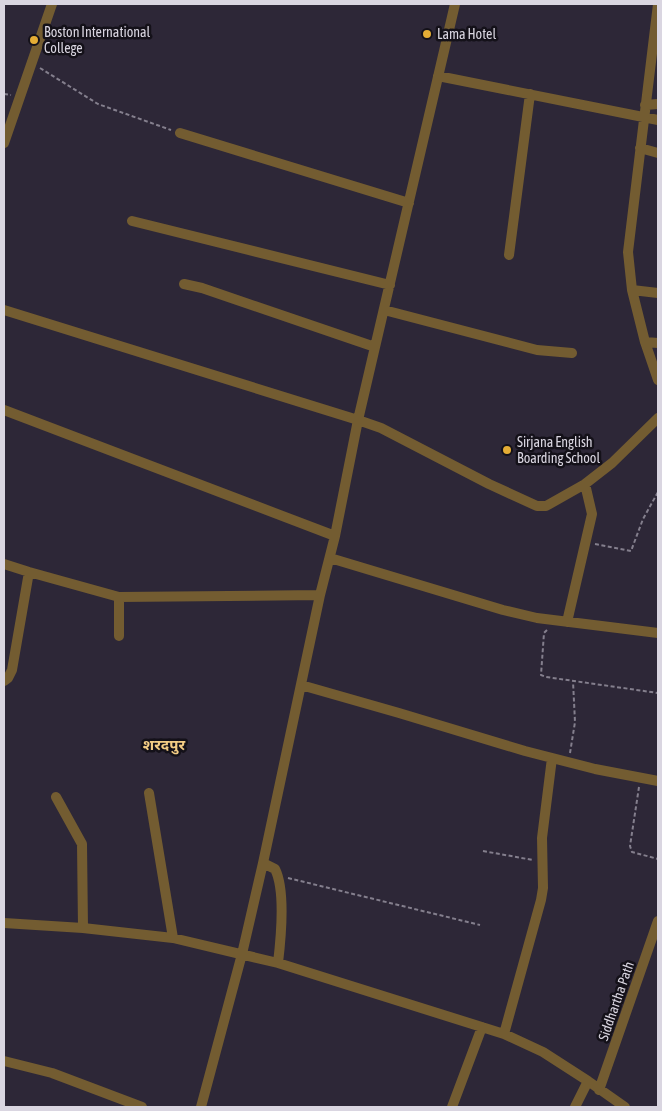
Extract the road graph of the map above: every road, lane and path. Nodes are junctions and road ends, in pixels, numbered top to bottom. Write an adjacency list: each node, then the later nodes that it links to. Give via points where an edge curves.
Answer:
1 (52, 4): 5 (street)
2 (455, 4): 6 (street)
3 (658, 4): 4 (street)
4 (656, 41): 9 (street)
5 (32, 64): 12 (street); 13 (path, via 98,104)
6 (438, 76): 7 (street); 17 (street)
7 (530, 94): 10 (street); 19 (street)
8 (658, 104): 9 (street)
9 (645, 105): 10 (street)
10 (643, 116): 11 (street); 15 (street)
11 (658, 120)
12 (7, 123): 14 (street)
13 (180, 133): 17 (street)
14 (4, 143)
15 (640, 148): 16 (street); 22 (street, via 628,252)
16 (658, 153)
17 (409, 204): 21 (street)
18 (132, 220): 21 (street)
19 (509, 255)
20 (184, 284): 28 (street)
21 (390, 285): 25 (street)
22 (632, 290): 23 (street); 26 (street)
23 (658, 292)
24 (4, 310): 33 (street)
25 (384, 310): 28 (street); 29 (street, via 537,350)
26 (645, 342): 27 (street); 30 (street)
27 (658, 343)
28 (375, 347): 33 (street)
29 (572, 353)
30 (658, 380)
31 (4, 410): 36 (street)
32 (658, 418): 34 (street, via 612,463)
33 (358, 420): 34 (street, via 381,428 537,506 546,506); 36 (street)
34 (585, 484): 37 (street, via 592,514)
35 (658, 492): 37 (path, via 643,518 631,551)
36 (335, 536): 38 (street)
37 (586, 543): 44 (street)
38 (330, 558): 41 (street); 43 (street, via 503,610)
39 (4, 564): 40 (street)
40 (29, 572): 42 (street); 47 (street, via 12,670)
41 (320, 595): 42 (street); 49 (street)
42 (119, 597): 46 (street)
43 (555, 621): 44 (street); 48 (path, via 544,633 541,675)
44 (567, 622): 45 (street)
45 (658, 633)
46 (119, 636)
47 (4, 680)
48 (574, 681): 50 (path); 52 (path, via 575,722)
49 (301, 685): 51 (street); 60 (street)
50 (658, 693)
51 (552, 758): 52 (street); 59 (street)
52 (569, 762): 53 (street)
53 (640, 778): 54 (street); 58 (path, via 630,846 632,852)
54 (658, 781)
55 (149, 793): 66 (street)
56 (56, 798): 65 (street, via 82,844)
57 (483, 851): 59 (path)
58 (658, 859)
59 (542, 862): 70 (street, via 541,900)
60 (263, 863): 61 (street, via 275,869); 67 (street)
61 (278, 876): 64 (path); 68 (street, via 281,934)
62 (658, 921): 73 (street, Siddhartha Path)
63 (4, 922): 65 (street)
64 (480, 925)
65 (84, 928): 66 (street)
66 (173, 938): 67 (street)
67 (242, 954): 68 (street); 75 (street)
68 (278, 963): 69 (street)
69 (482, 1027): 70 (street); 76 (street)
70 (504, 1034): 72 (street, via 542,1052)
71 (4, 1061): 74 (street, via 52,1073)
72 (588, 1081): 73 (street); 77 (street)
73 (599, 1090): 78 (street)
74 (142, 1107)
75 (202, 1107)
76 (452, 1107)
77 (575, 1107)
78 (625, 1107)

